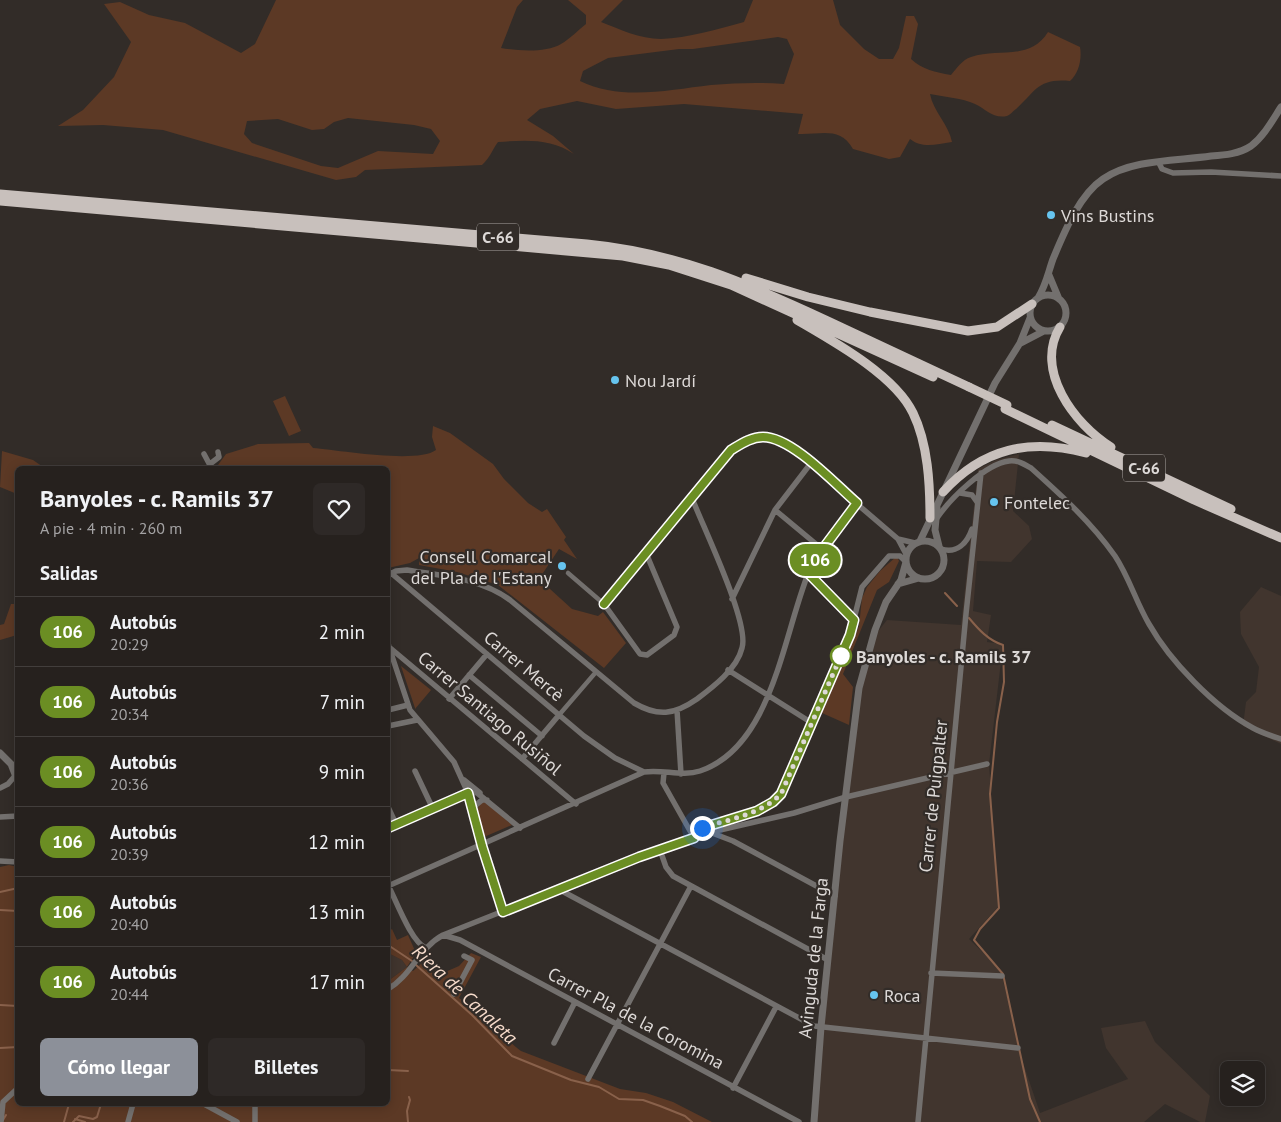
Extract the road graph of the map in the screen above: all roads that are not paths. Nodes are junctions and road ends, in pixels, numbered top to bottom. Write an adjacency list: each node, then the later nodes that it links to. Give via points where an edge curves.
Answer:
1 (1281, 107): 2 (street, via 1259,139 1239,152)
2 (1159, 163): 3 (street, via 1162,169 1173,173); 7 (street, via 1116,172 1091,189 1068,228)
3 (1281, 176)
4 (0, 194): 6 (highway, C-66, via 598,245 643,252)
5 (0, 201): 6 (highway, C-66, via 597,253)
6 (684, 266): 9 (highway, via 698,263 808,297 952,330 997,327); 14 (highway, C-66); 29 (highway, via 694,277 798,320 897,390 913,412 922,438)
7 (1049, 275): 8 (street); 9 (street)
8 (1059, 299): 9 (street, via 1047,295); 11 (street, via 1066,311)
9 (1035, 301): 10 (street)
10 (1030, 318): 12 (street); 13 (street)
11 (1060, 327): 12 (street); 19 (highway, via 1052,339 1050,351 1055,376 1067,403 1092,434)
12 (1044, 331): 13 (street)
13 (1020, 343): 23 (street, via 995,383)
14 (1006, 407): 17 (highway, C-66); 19 (highway, C-66)
15 (218, 452): 21 (street, via 219,457)
16 (204, 454): 20 (street)
17 (1109, 459): 23 (highway, via 1053,445 1009,450 975,464); 32 (highway, C-66)
18 (811, 463): 25 (street, via 778,439 751,439 731,450); 27 (street); 28 (street)
19 (1137, 464): 31 (highway, C-66)
20 (210, 466)
21 (212, 466)
22 (981, 473): 24 (street); 26 (street, Carrer de Puigpalter); 64 (street, via 1008,461 1021,462 1031,468 1086,520 1115,556 1148,622 1179,668 1245,722)
23 (943, 492): 29 (street)
24 (960, 493): 26 (street, via 972,495); 29 (street)
25 (692, 498): 37 (street); 45 (street)
26 (977, 502): 30 (street, Carrer de Puigpalter)
27 (857, 503): 33 (street); 36 (street)
28 (775, 510): 36 (street); 45 (street)
29 (934, 518): 34 (street); 35 (street)
30 (975, 523): 35 (street, via 960,547 950,551); 73 (street, Carrer de Puigpalter)
31 (1281, 532)
32 (1281, 538)
33 (898, 539): 34 (street); 38 (street)
34 (917, 542): 35 (street, via 932,542); 38 (street)
35 (940, 548): 43 (street, via 944,558 942,570 932,578)
36 (822, 549): 41 (street)
37 (646, 553): 46 (street); 46 (street, via 677,627 674,635 647,655 640,654)
38 (906, 559): 43 (street, via 909,571); 44 (street, Avinguda de la Farga); 47 (street, via 888,556 868,577 859,593)
39 (568, 573): 46 (street)
40 (390, 574): 52 (street, via 407,570 472,580 492,588)
41 (809, 574): 47 (street); 54 (street)
42 (390, 575): 50 (street, Carrer Mercè)
43 (919, 578): 44 (street)
44 (898, 584): 77 (street, Avinguda de la Farga, via 886,602 866,656)
45 (732, 599): 51 (street, via 744,638 742,652)
46 (604, 604)
47 (854, 620): 61 (street)
48 (390, 647): 55 (street, Carrer Santiago Rusiñol)
49 (390, 651): 56 (street)
50 (487, 654): 53 (street); 59 (street, Carrer Mercè)
51 (728, 670): 54 (street); 58 (street, via 696,699)
52 (596, 672): 58 (street, via 644,709 658,713); 59 (street)
53 (469, 675): 55 (street); 63 (street)
54 (767, 695): 61 (street); 72 (street, via 753,726 736,749 701,770)
55 (449, 698): 66 (street, Carrer Santiago Rusiñol)
56 (408, 705): 57 (street); 60 (street)
57 (390, 710)
58 (677, 710): 72 (street)
59 (559, 715): 63 (street); 70 (street, Carrer Mercè, via 601,749)
60 (417, 720): 62 (street); 74 (street, via 454,762)
61 (812, 723): 90 (street, via 781,794 773,802 757,811 702,828)
62 (390, 726)
63 (542, 736): 66 (street)
64 (1281, 739)
65 (0, 753): 69 (street)
66 (522, 760): 79 (street, Carrer Santiago Rusiñol)
67 (988, 764): 73 (street)
68 (416, 770): 80 (street)
69 (15, 771): 75 (street, via 8,784)
70 (644, 772): 71 (street); 79 (street)
71 (664, 773): 72 (street); 90 (street, via 663,783)
72 (681, 774)
73 (951, 774): 77 (street); 109 (street, Carrer de Puigpalter)
74 (462, 779): 76 (street); 78 (street)
75 (0, 788)
76 (468, 793): 78 (street, via 476,792); 80 (street); 81 (street)
77 (846, 797): 86 (street, via 794,814); 100 (street, Avinguda de la Farga)
78 (485, 798): 81 (street); 88 (street)
79 (576, 804): 88 (street)
80 (433, 808): 85 (street)
81 (472, 808): 92 (street)
82 (390, 811): 85 (street)
83 (15, 816): 84 (street)
84 (0, 817)
85 (396, 824): 87 (street)
86 (736, 826): 89 (street); 91 (street, via 731,834)
87 (390, 827)
88 (520, 828): 92 (street)
89 (712, 833): 90 (street); 91 (street)
90 (694, 838): 93 (street)
91 (732, 841): 100 (street)
92 (482, 846): 96 (street); 101 (street)
93 (660, 850): 97 (street, via 670,873); 99 (street)
94 (0, 861): 95 (street)
95 (15, 862)
96 (390, 884)
97 (691, 886): 105 (street); 108 (street)
98 (390, 889): 106 (street, via 414,937 419,945)
99 (560, 890): 101 (street); 105 (street)
100 (835, 896): 108 (street, Avinguda de la Farga)
101 (503, 912): 102 (street)
102 (461, 928): 103 (street); 104 (street)
103 (443, 935): 104 (street, Carrer Pla de la Coromina); 106 (street)
104 (460, 940): 113 (street, Carrer Pla de la Coromina)
105 (660, 944): 114 (street); 115 (street)
106 (426, 948): 111 (street, via 410,971)
107 (464, 956): 112 (street, via 472,960)
108 (828, 960): 116 (street, Avinguda de la Farga)
109 (931, 973): 110 (street); 117 (street, Carrer de Puigpalter)
110 (1002, 976)
111 (390, 988)
112 (454, 994)
113 (575, 1002): 115 (street, Carrer Pla de la Coromina); 118 (street)
114 (776, 1007): 116 (street, via 814,1026); 121 (street)
115 (617, 1025): 120 (street); 121 (street, Carrer Pla de la Coromina)
116 (821, 1026): 117 (street); 131 (street, Avinguda de la Farga)
117 (924, 1038): 119 (street); 132 (street, Carrer de Puigpalter)
118 (554, 1043)
119 (1018, 1048)
120 (588, 1079)
121 (733, 1088): 130 (street, Carrer Pla de la Coromina)
122 (15, 1091): 126 (street, via 3,1102)
123 (132, 1106): 127 (street)
124 (208, 1106): 128 (street)
125 (255, 1106): 129 (street)
126 (1, 1122)
127 (128, 1122)
128 (237, 1122)
129 (255, 1122)
130 (799, 1122)
131 (814, 1122)
132 (918, 1122)

